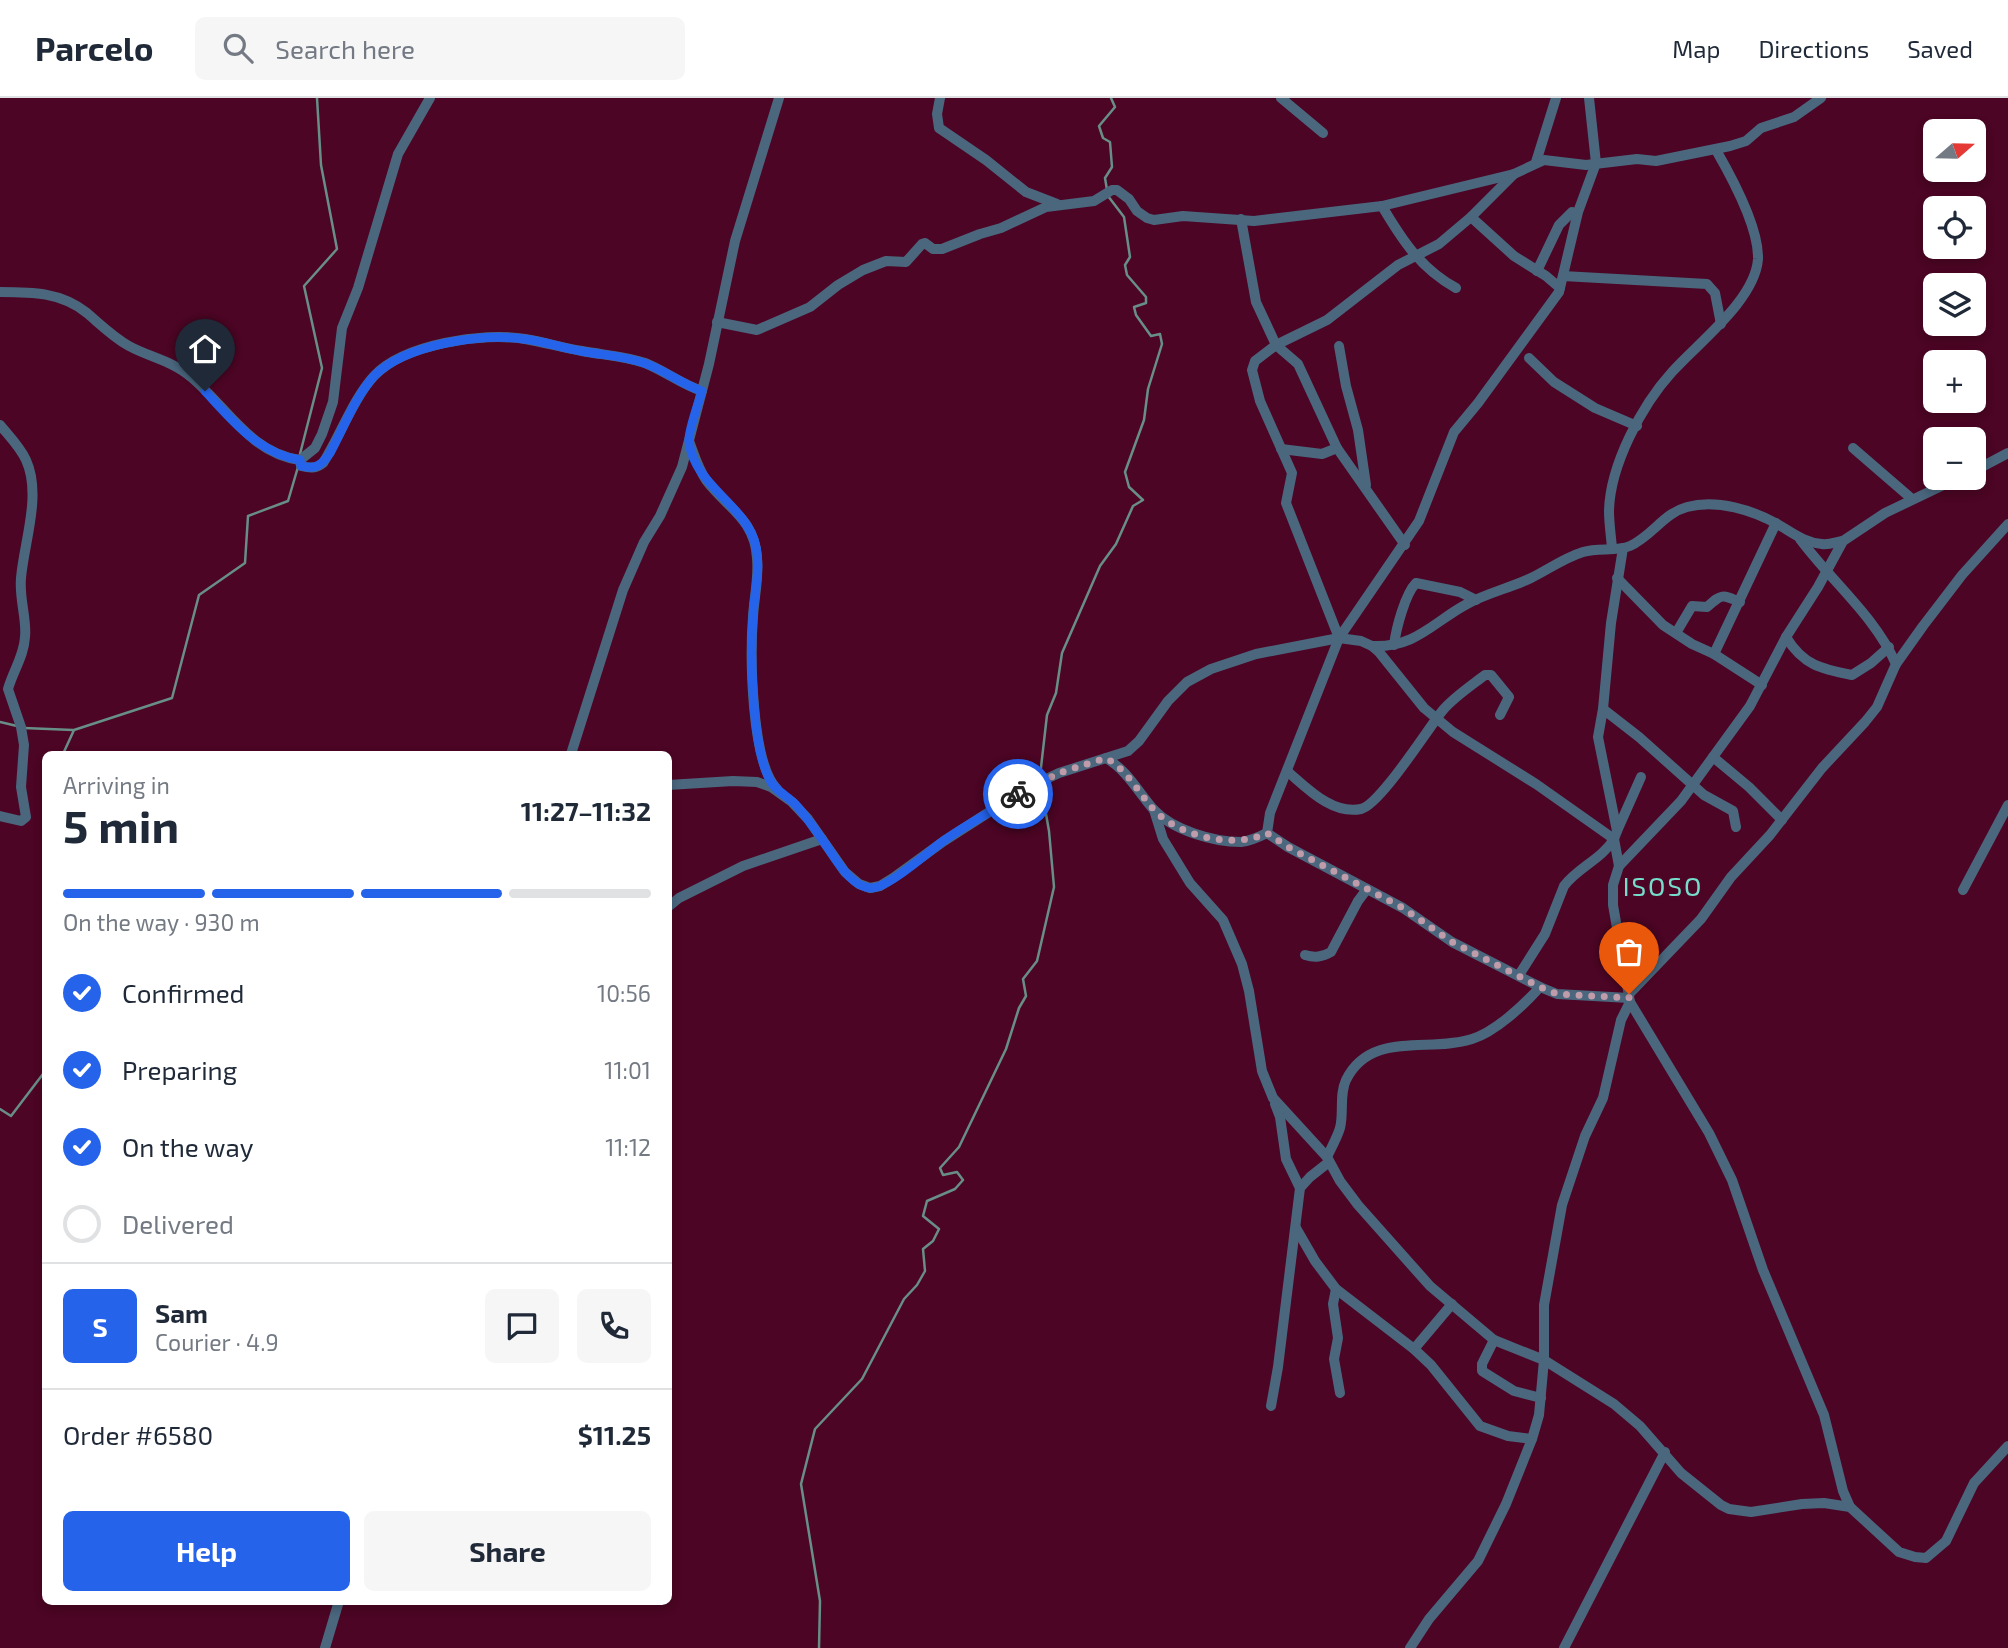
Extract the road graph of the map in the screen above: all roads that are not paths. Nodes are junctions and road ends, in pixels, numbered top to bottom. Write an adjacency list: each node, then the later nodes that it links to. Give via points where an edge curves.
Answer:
1 (430, 98): 36 (street, via 398,154 342,328 333,402 323,434)
2 (779, 98): 23 (street, via 735,241)
3 (940, 98): 13 (street, via 939,128 1026,192)
4 (1281, 98): 8 (street)
5 (1556, 98): 10 (street)
6 (1588, 98): 11 (street)
7 (1821, 98): 9 (street, via 1794,117 1761,128 1746,141)
8 (1322, 133)
9 (1716, 150): 11 (street, via 1670,160); 24 (street, via 1749,217 1758,256 1754,279)
10 (1536, 162): 11 (street); 12 (street)
11 (1596, 163): 20 (street)
12 (1514, 174): 14 (street); 16 (street)
13 (1058, 204): 17 (street, via 1094,201 1117,190 1154,220 1183,216); 23 (street, via 942,249 922,244 906,262 886,261 863,270 810,307 763,328 750,330)
14 (1382, 206): 17 (street, via 1275,220); 18 (street)
15 (1572, 212): 19 (street, via 1559,225)
16 (1471, 217): 18 (street); 19 (street)
17 (1241, 219): 25 (street, via 1256,302)
18 (1416, 257): 21 (street, via 1437,278); 25 (street, via 1384,274 1327,320)
19 (1536, 271): 20 (street)
20 (1561, 282): 24 (street, via 1707,284 1715,293); 45 (street, via 1454,432)
21 (1456, 288)
22 (0, 292): 36 (street, via 34,292 67,300 131,347 191,377 270,452)
23 (717, 322): 28 (street)
24 (1721, 324): 30 (street, via 1665,380)
25 (1276, 345): 32 (street, via 1298,364); 34 (street, via 1255,361 1252,370)
26 (1339, 346): 39 (street)
27 (1529, 358): 30 (street, via 1554,382 1595,408)
28 (702, 391): 31 (street); 36 (street, via 635,360 525,339 464,340 420,351 384,367 366,387 323,463 307,467 301,466)
29 (0, 425): 73 (street, via 25,457 31,486 30,531 20,580 26,638 8,689 22,727 20,787 26,817 21,821)
30 (1637, 426): 46 (street, via 1611,491 1609,512)
31 (689, 441): 63 (street, via 677,479 616,606); 70 (street, via 707,481 746,523 756,548 752,622 755,709 765,767)
32 (1338, 448): 34 (street, via 1322,454); 39 (street)
33 (1853, 448): 40 (street)
34 (1281, 449): 53 (street, via 1292,473 1286,503)
35 (2008, 453): 37 (street)
36 (300, 460)
37 (1986, 465)
38 (1932, 490): 40 (street)
39 (1367, 491): 45 (street)
40 (1912, 499): 44 (street)
41 (1776, 523): 43 (street); 46 (street, via 1744,510 1700,505 1679,510 1637,543); 50 (street)
42 (2008, 524): 58 (street, via 1962,575)
43 (1800, 539): 44 (street, via 1825,545); 47 (street)
44 (1843, 541): 47 (street)
45 (1405, 545): 53 (street)
46 (1617, 548): 48 (street); 49 (street, via 1570,556 1530,579)
47 (1827, 571): 52 (street); 56 (street)
48 (1617, 578): 51 (street); 60 (street)
49 (1476, 600): 54 (street, via 1432,629); 54 (street, via 1461,592 1416,583)
50 (1740, 601): 51 (street, via 1721,596 1707,607 1692,606); 57 (street)
51 (1676, 633): 57 (street)
52 (1786, 637): 56 (street, via 1807,662 1852,676); 59 (street)
53 (1339, 638): 55 (street); 65 (street, via 1256,654 1211,669 1187,682 1128,751); 66 (street)
54 (1394, 645): 55 (street)
55 (1372, 646): 62 (street)
56 (1889, 648): 58 (street)
57 (1714, 654): 59 (street)
58 (1896, 664): 74 (street, via 1877,707)
59 (1762, 685): 64 (street)
60 (1603, 709): 68 (street); 77 (street, via 1598,737)
61 (1500, 715): 62 (street, via 1509,697 1491,675 1485,675)
62 (1438, 719): 66 (street, via 1363,809 1340,808); 77 (street)
63 (572, 751)
64 (1713, 757): 68 (street); 74 (street)
65 (1106, 758): 72 (street, via 1133,782); 78 (street, via 1025,789 880,886 859,884)
66 (1287, 771): 76 (street)
67 (1641, 777): 77 (street)
68 (1694, 784): 75 (street, via 1732,811); 79 (street)
69 (672, 785): 70 (street, via 757,782)
70 (782, 794): 78 (street)
71 (2008, 805): 81 (street)
72 (1154, 810): 76 (street, via 1183,828 1216,838 1242,842); 87 (street, via 1163,839 1190,883 1223,920 1242,964 1262,1071)
73 (0, 816)
74 (1782, 820): 86 (street)
75 (1736, 827)
76 (1267, 833): 80 (street)
77 (1615, 835): 79 (street); 84 (street, via 1589,866 1564,886 1552,922)
78 (822, 839): 82 (street, via 743,866)
79 (1619, 866): 86 (street, via 1613,905)
80 (1367, 889): 83 (street, via 1331,952); 84 (street, via 1421,918 1452,942)
81 (1963, 890)
82 (672, 903)
83 (1305, 955)
84 (1519, 975): 85 (street)
85 (1540, 987): 86 (street, via 1557,994); 88 (street, via 1476,1038 1457,1044 1391,1046 1364,1058 1345,1082 1340,1126)
86 (1629, 998): 95 (street, via 1603,1098 1562,1205 1544,1305); 102 (street, via 1728,1171 1762,1270 1824,1415)
87 (1273, 1098): 88 (street); 89 (street, via 1286,1159)
88 (1328, 1160): 89 (street); 92 (street, via 1385,1237)
89 (1300, 1188): 90 (street)
90 (1296, 1228): 91 (street); 98 (street)
91 (1336, 1289): 94 (street); 96 (street, via 1334,1359)
92 (1452, 1304): 93 (street); 94 (street)
93 (1494, 1340): 95 (street); 97 (street, via 1482,1371 1514,1391)
94 (1414, 1349): 99 (street, via 1480,1426)
95 (1544, 1360): 97 (street); 101 (street, via 1614,1404)
96 (1340, 1393)
97 (1541, 1398): 99 (street)
98 (1271, 1406)
99 (1532, 1439): 105 (street, via 1478,1561)
100 (2008, 1446): 102 (street, via 1974,1483 1946,1541 1926,1558 1899,1552)
101 (1665, 1452): 102 (street, via 1681,1473 1730,1509 1769,1511 1825,1503); 106 (street)
102 (1850, 1507)
103 (338, 1605): 104 (street)
104 (325, 1648)
105 (1410, 1648)
106 (1564, 1648)

